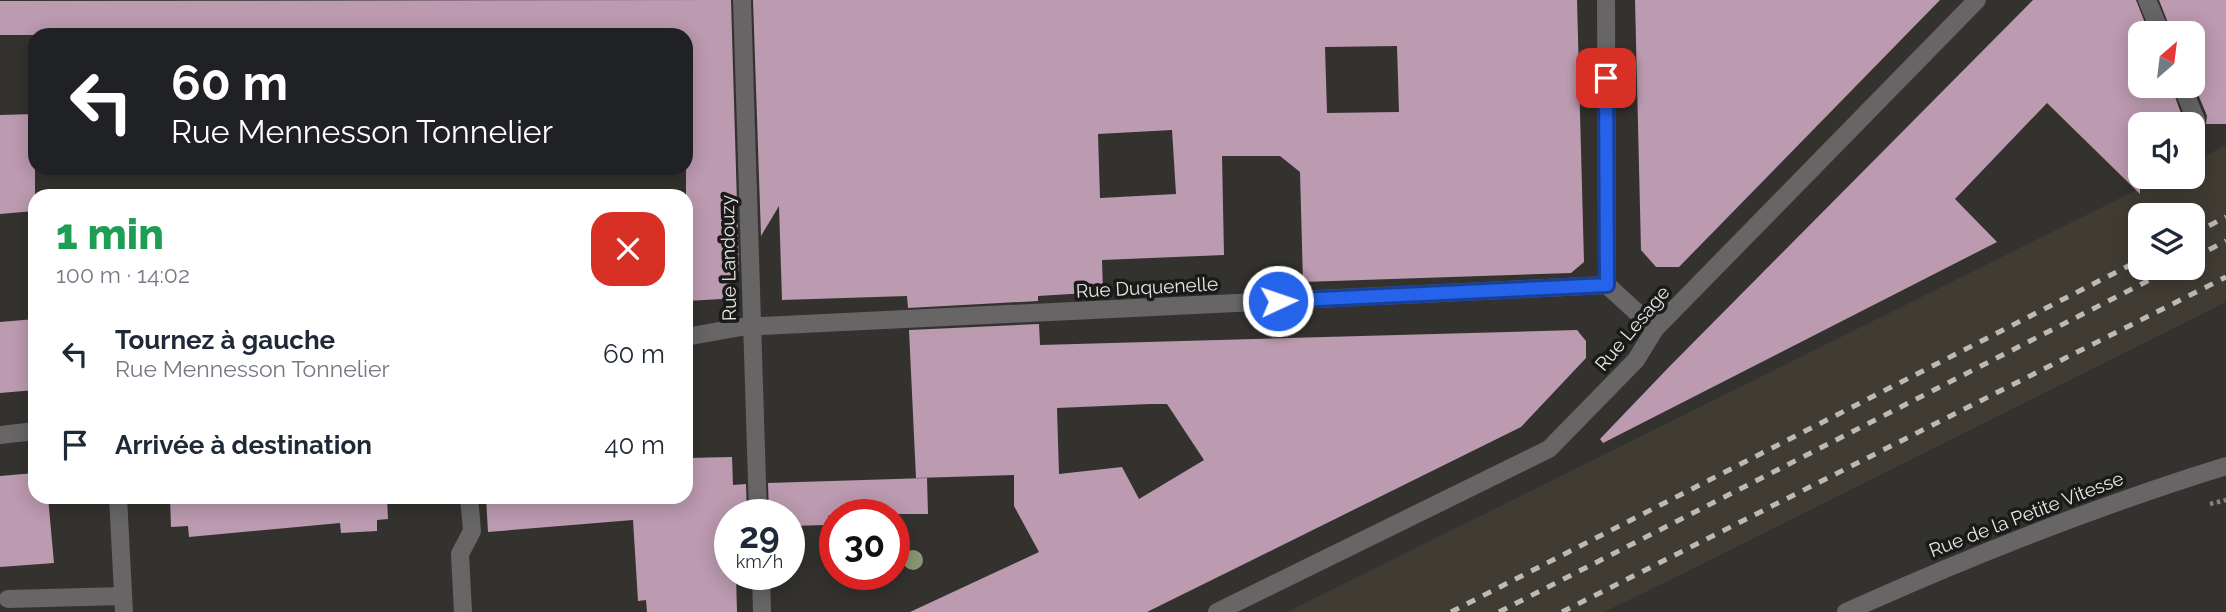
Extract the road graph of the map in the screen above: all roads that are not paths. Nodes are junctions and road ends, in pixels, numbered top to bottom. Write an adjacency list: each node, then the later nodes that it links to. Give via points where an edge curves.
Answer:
1 (742, 0): 7 (street, Rue Landouzy)
2 (1606, 0): 6 (street)
3 (1977, 0): 8 (street, Rue Lesage)
4 (2147, 0): 5 (street)
5 (2156, 21)
6 (1607, 285): 7 (street, Rue Duquenelle); 8 (street)
7 (751, 327): 9 (street, Rue Duquenelle); 13 (street, Rue Landouzy)
8 (1655, 329): 21 (street, Rue Lesage, via 1636,360 1549,449)
9 (693, 336)
10 (28, 432): 11 (street)
11 (0, 435)
12 (2226, 466): 22 (street, Rue de la Petite Vitesse, via 1987,549)
13 (757, 499)
14 (118, 504): 18 (street)
15 (470, 504): 19 (street, via 472,531 460,554)
16 (761, 590): 20 (street)
17 (8, 599): 18 (street)
18 (124, 604)
19 (463, 612)
20 (762, 612)
21 (1217, 612)
22 (1846, 612)

